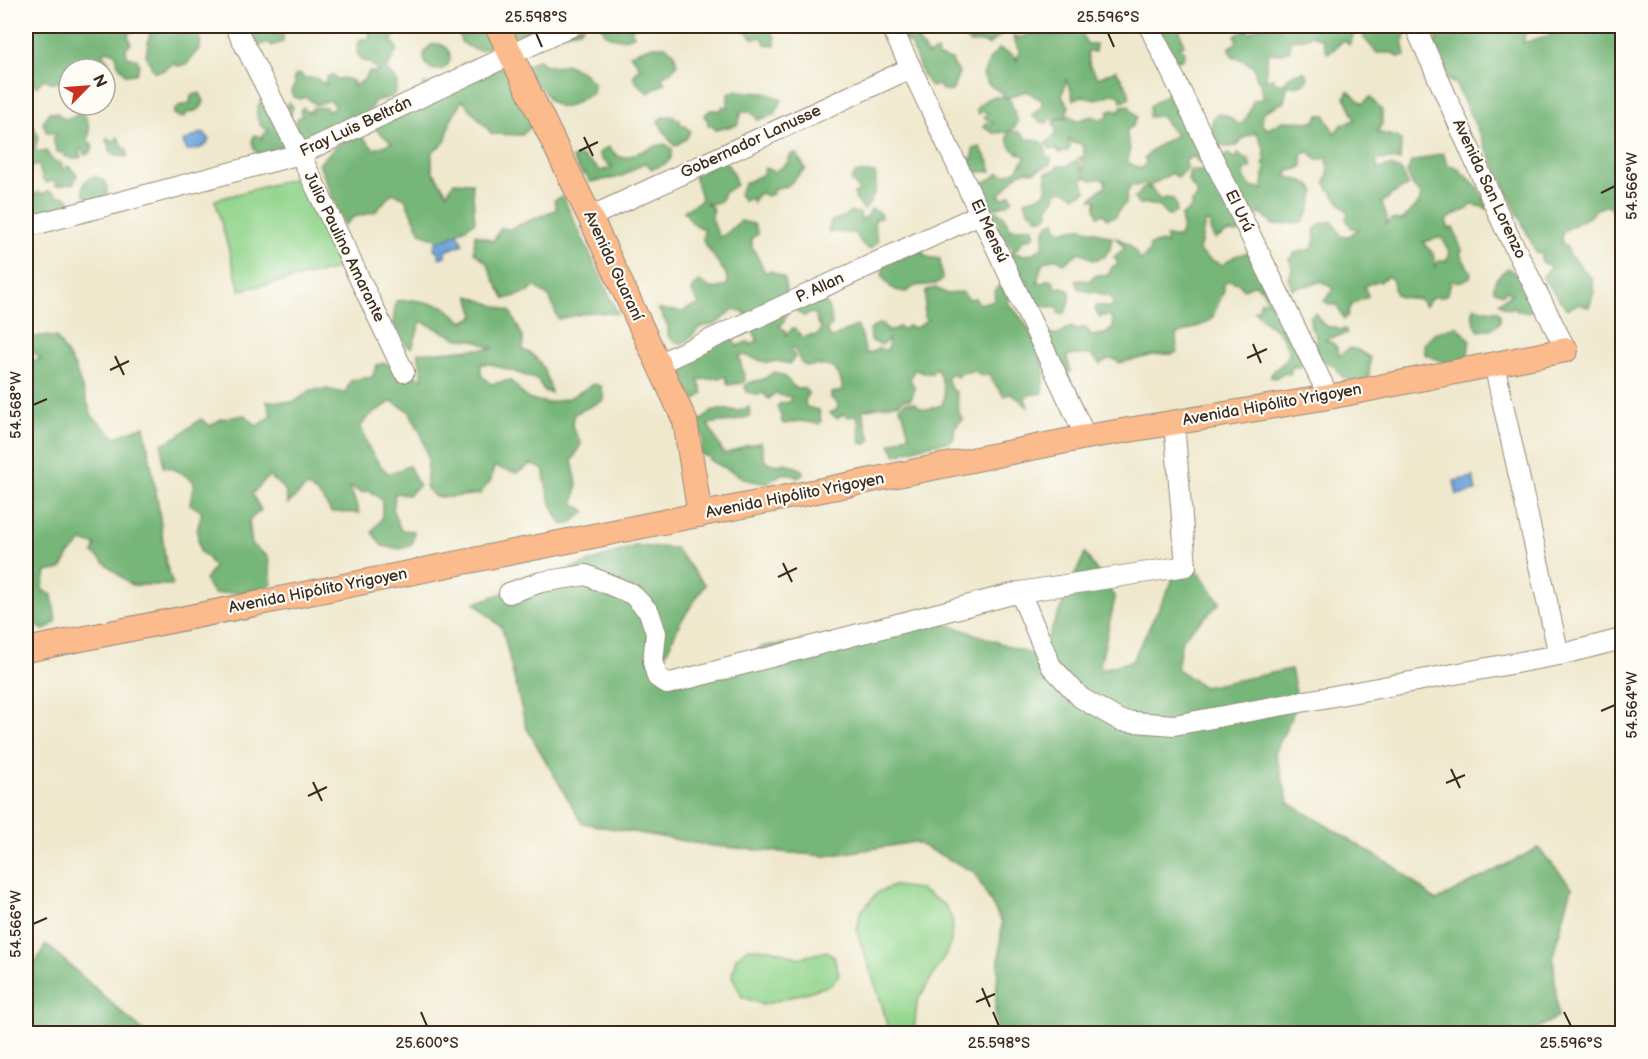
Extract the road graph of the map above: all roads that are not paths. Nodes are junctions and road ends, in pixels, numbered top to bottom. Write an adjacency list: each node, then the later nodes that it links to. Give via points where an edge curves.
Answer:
1 (235, 26): 9 (street, Julio Paulino Amarante)
2 (497, 26): 7 (main road, Avenida Guaraní)
3 (572, 26): 7 (street, Fray Luis Beltrán)
4 (891, 26): 8 (street, El Mensú)
5 (1149, 26): 17 (street, El Urú)
6 (1415, 26): 13 (street, Avenida San Lorenzo, via 1503,224)
7 (512, 54): 9 (street, Fray Luis Beltrán); 11 (main road, Avenida Guaraní)
8 (911, 68): 10 (street, El Mensú); 11 (street, Gobernador Lanusse)
9 (300, 154): 12 (street, Fray Luis Beltrán); 16 (street, Julio Paulino Amarante)
10 (980, 214): 14 (street, P. Allan); 19 (street, El Mensú)
11 (590, 217): 14 (main road, Avenida Guaraní)
12 (26, 227)
13 (1566, 350): 15 (main road, Avenida Hipólito Yrigoyen)
14 (660, 363): 20 (main road, Avenida Guaraní, via 685,421)
15 (1494, 364): 17 (main road, Avenida Hipólito Yrigoyen); 25 (street)
16 (404, 372)
17 (1329, 397): 18 (main road, Avenida Hipólito Yrigoyen)
18 (1174, 422): 19 (main road, Avenida Hipólito Yrigoyen); 21 (street, via 1186,566)
19 (1086, 437): 20 (main road, Avenida Hipólito Yrigoyen)
20 (700, 515): 24 (main road, Avenida Hipólito Yrigoyen)
21 (1020, 592): 22 (street, via 667,684 657,677 655,670 656,633 649,612 632,594 586,575 541,582); 25 (street, via 1051,666 1081,698 1121,721 1174,726)
22 (509, 593)
23 (1623, 639): 25 (street)
24 (26, 650)
25 (1559, 655)

